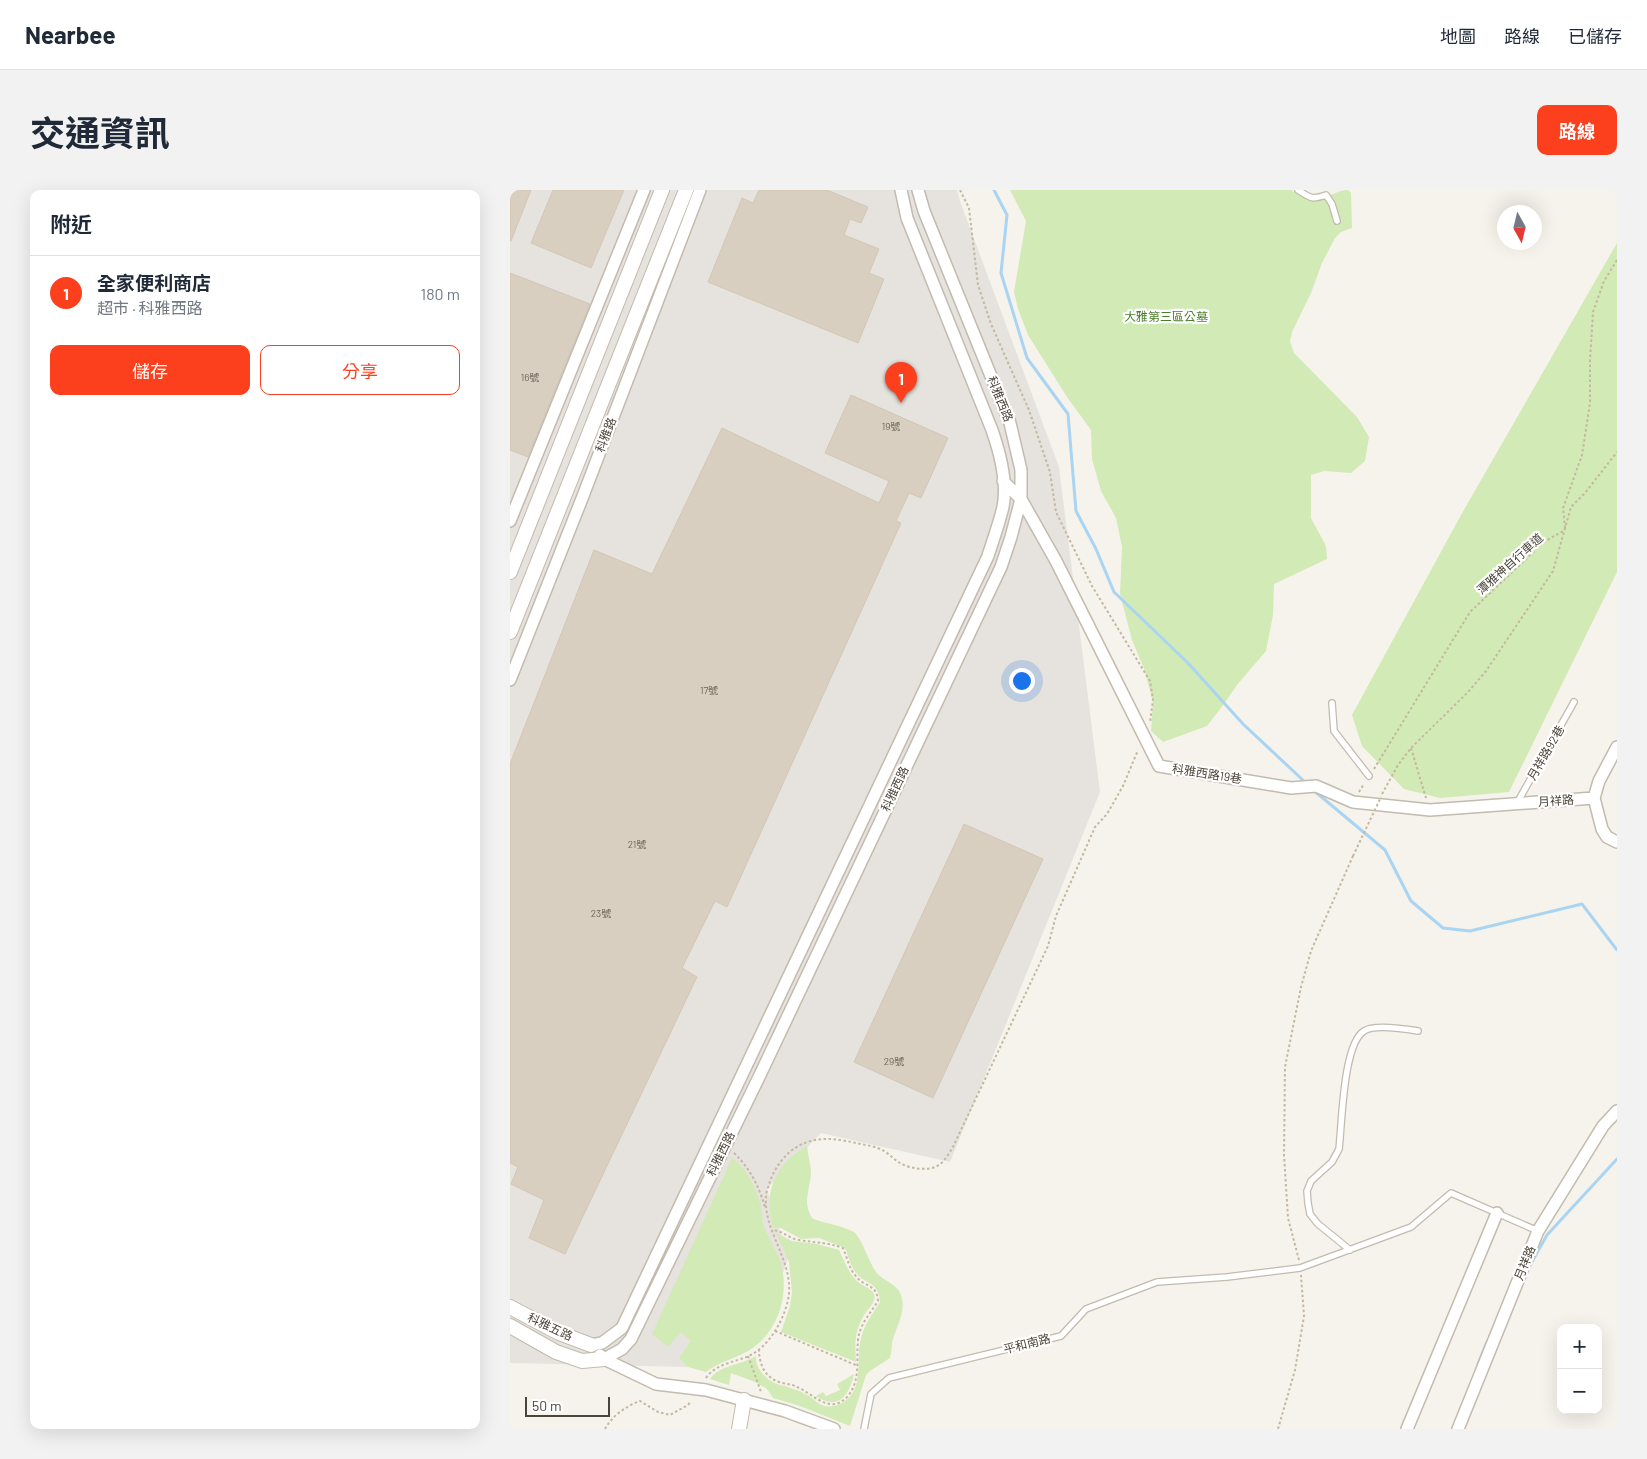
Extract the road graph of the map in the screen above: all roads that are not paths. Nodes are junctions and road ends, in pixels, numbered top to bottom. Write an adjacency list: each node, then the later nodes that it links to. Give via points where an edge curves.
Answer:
1 (644, 190): 11 (street)
2 (662, 190): 12 (street)
3 (686, 190): 13 (street, 科雅路)
4 (700, 190): 14 (street, 科雅路)
5 (901, 190): 9 (street, 科雅西路, via 907,218 992,430 1000,453)
6 (918, 190): 10 (street, 科雅西路, via 1010,423 1021,470)
7 (1298, 190): 8 (lane, via 1314,199 1326,195)
8 (1337, 221)
9 (1003, 481): 10 (street, 科雅西路19巷); 29 (street, 科雅西路, via 1003,506 988,556 622,1328 602,1343)
10 (1021, 499): 20 (street, 科雅西路19巷, via 1056,561 1159,766 1291,788 1316,786 1353,802 1430,810); 30 (street, 科雅西路, via 1001,567 726,1146 632,1339)
11 (510, 521)
12 (510, 572)
13 (510, 632)
14 (510, 680)
15 (1574, 702): 20 (lane, 月祥路92巷)
16 (1332, 704): 18 (lane, via 1334,732)
17 (1617, 747): 19 (street)
18 (1369, 776)
19 (1594, 798): 20 (street, 月祥路); 21 (street, via 1602,829 1607,837)
20 (1517, 803)
21 (1617, 842)
22 (1418, 1031): 26 (lane, via 1375,1028 1365,1030 1359,1036 1350,1055 1339,1149 1307,1190 1310,1214 1326,1232)
23 (1617, 1111): 25 (street, 月祥路, via 1602,1126)
24 (1497, 1213): 25 (lane); 26 (lane, 平和南路, via 1451,1193 1411,1227); 35 (street)
25 (1538, 1231): 36 (street, 月祥路)
26 (1350, 1250): 34 (lane, 平和南路, via 1300,1268 1157,1282 1086,1309 1061,1336 889,1378 871,1394)
27 (510, 1308): 29 (street, 科雅五路, via 559,1334)
28 (510, 1326): 30 (street, 科雅五路, via 556,1352 582,1361)
29 (591, 1345): 30 (street)
30 (604, 1359): 31 (street, via 656,1384 699,1389)
31 (744, 1400): 32 (street); 33 (street)
32 (739, 1429)
33 (834, 1429)
34 (864, 1429)
35 (1407, 1429)
36 (1458, 1429)

